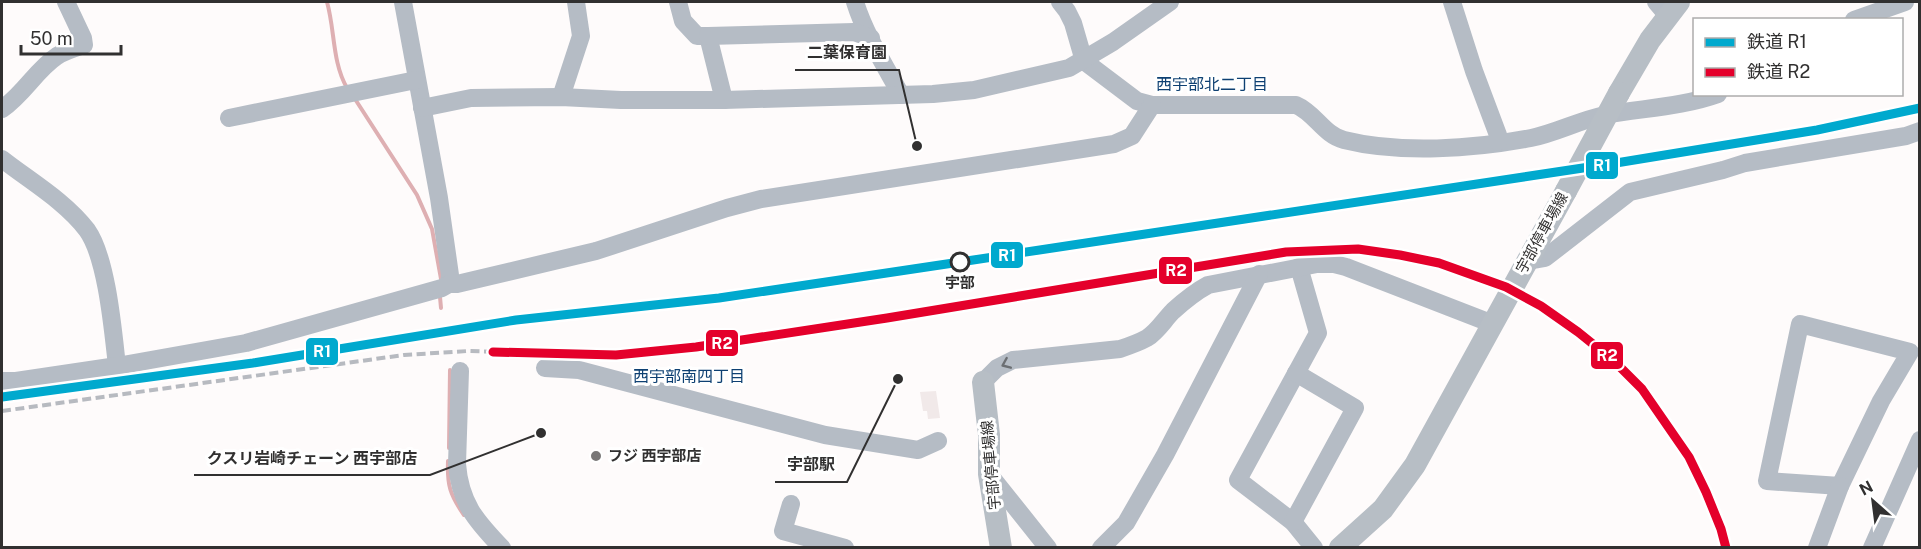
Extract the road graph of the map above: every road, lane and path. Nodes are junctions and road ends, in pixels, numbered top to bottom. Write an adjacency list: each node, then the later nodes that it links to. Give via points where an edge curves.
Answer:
1 (66, 2): 22 (street, via 84,45 57,57)
2 (402, 2): 15 (street)
3 (678, 2): 12 (street, via 683,21 697,36)
4 (855, 2): 13 (street)
5 (1060, 2): 14 (street, via 1073,23)
6 (1170, 2): 14 (street)
7 (1452, 2): 25 (street)
8 (1905, 2): 11 (street)
9 (570, 3): 18 (street, via 580,36)
10 (1667, 6): 27 (main road, 宇部停車場線, bridge)
11 (1860, 18)
12 (708, 36): 13 (street, via 854,32); 19 (street)
13 (871, 38): 16 (street)
14 (1084, 61): 16 (street, via 974,90); 20 (street, via 1137,101)
15 (416, 80): 21 (street); 23 (street)
16 (901, 94): 19 (street)
17 (1711, 96): 25 (street, via 1602,116 1533,138)
18 (561, 97): 19 (street); 21 (street, via 471,98)
19 (724, 100)
20 (1152, 105): 25 (street, via 1296,105 1341,139 1367,144 1434,149); 30 (street, via 1132,136 1114,144 761,199 596,251)
21 (422, 108): 30 (street)
22 (2, 109)
23 (229, 118)
24 (1920, 131): 27 (street, via 1745,163 1630,192 1545,258)
25 (1498, 142)
26 (2, 159): 32 (street, via 49,194 89,234 103,273)
27 (1525, 266): 31 (main road, 宇部停車場線)
28 (1299, 267): 29 (street); 31 (street, via 1346,267); 35 (street, via 1318,333)
29 (1259, 274): 37 (street, one-way to 37, via 1197,291 1158,330 1132,345 1006,363); 48 (street, via 1159,465 1125,523)
30 (449, 284): 32 (street, via 246,344)
31 (1493, 324): 50 (main road, 宇部停車場線, via 1434,434 1400,487 1383,509)
32 (117, 366): 36 (street)
33 (545, 368): 39 (street, via 579,370 825,435 918,450)
34 (460, 371): 44 (street, via 460,486 479,524)
35 (1296, 374): 43 (street, via 1238,480); 43 (street, via 1355,408)
36 (2, 381)
37 (983, 382): 40 (main road, 宇部停車場線)
38 (1920, 440): 52 (street)
39 (938, 441)
40 (989, 474): 46 (main road, 宇部停車場線); 47 (street)
41 (1840, 486): 41 (street, via 1767,481 1800,324 1910,352 1881,401); 51 (street)
42 (792, 504): 45 (street, via 783,531)
43 (1293, 522): 49 (street)
44 (502, 548)
45 (845, 548)
46 (1001, 548)
47 (1048, 548)
48 (1101, 548)
49 (1314, 548)
50 (1340, 548)
51 (1817, 548)
52 (1872, 548)

